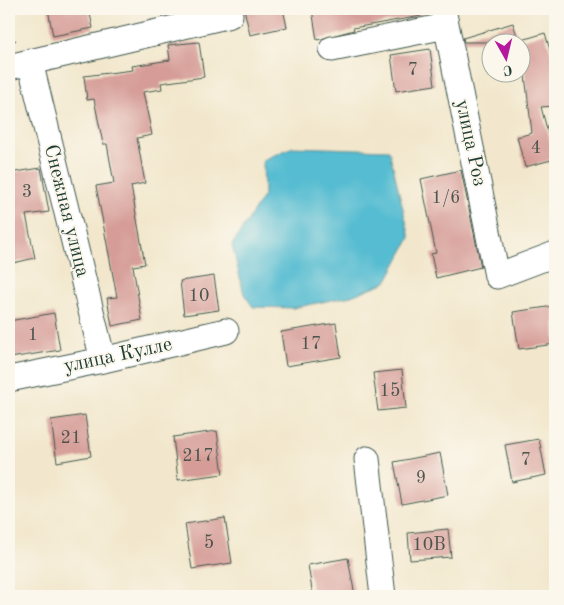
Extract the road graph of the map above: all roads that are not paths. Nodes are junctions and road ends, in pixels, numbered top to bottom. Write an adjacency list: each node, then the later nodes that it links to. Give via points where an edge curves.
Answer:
1 (228, 9): 4 (street, via 230,15)
2 (445, 18): 3 (street); 5 (street, улица Роз, via 497,276)
3 (332, 49)
4 (19, 64): 7 (street, Снежная улица)
5 (555, 254)
6 (226, 331): 7 (street, улица Кулле)
7 (103, 360): 8 (street, улица Кулле)
8 (9, 378)
9 (367, 459): 10 (street)
10 (383, 596)

